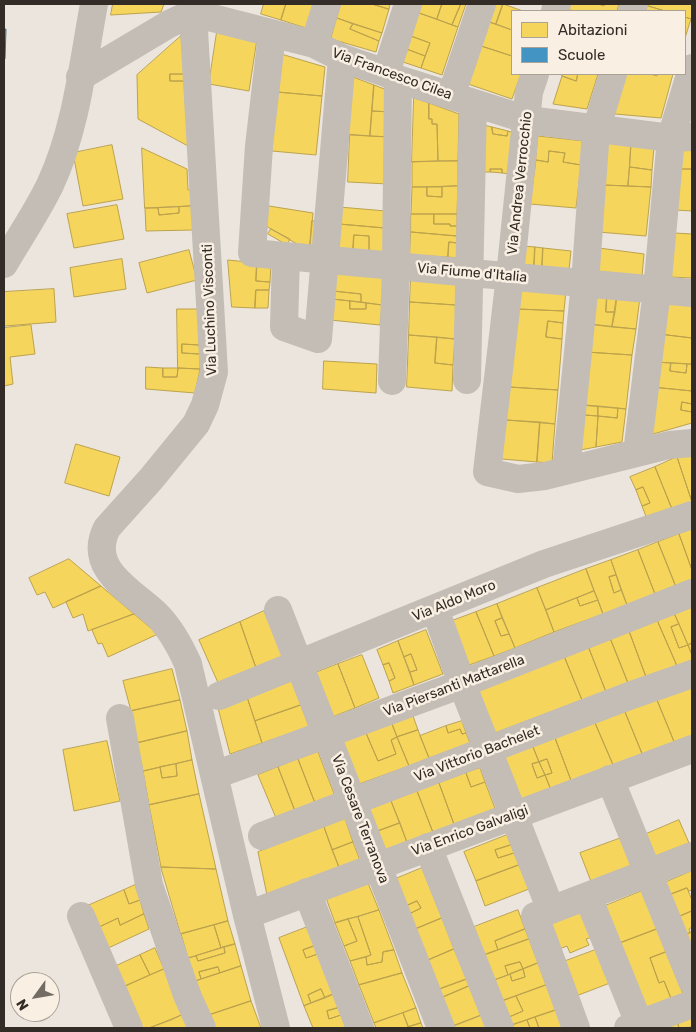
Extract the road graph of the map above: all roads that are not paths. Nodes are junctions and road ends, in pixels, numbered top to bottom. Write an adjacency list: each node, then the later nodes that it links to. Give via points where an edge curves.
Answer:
1 (94, 4): 13 (street)
2 (327, 4): 7 (street)
3 (408, 4): 12 (street)
4 (482, 4): 14 (street)
5 (193, 13): 6 (street, Via Francesco Cilea); 13 (street); 46 (street, Via Luchino Visconti, via 214,372 205,406 196,424 107,528 101,546 103,562 108,570 158,616 181,648 192,679)
6 (272, 34): 7 (street, Via Francesco Cilea); 20 (street, Via Fiume d'Italia, via 259,146 252,253)
7 (314, 44): 8 (street, Via Francesco Cilea)
8 (342, 58): 12 (street, Via Francesco Cilea); 21 (street)
9 (692, 68): 17 (street)
10 (535, 75): 15 (street, Via Andrea Verrocchio, via 529,92)
11 (613, 75): 16 (street)
12 (392, 76): 14 (street, Via Francesco Cilea); 23 (street)
13 (80, 77): 18 (street)
14 (462, 100): 15 (street, Via Francesco Cilea); 24 (street)
15 (528, 120): 16 (street, Via Francesco Cilea); 25 (street, Via Andrea Verrocchio)
16 (596, 130): 17 (street, Via Francesco Cilea); 26 (street)
17 (682, 137): 27 (street)
18 (61, 154): 19 (street, via 31,186); 22 (street, via 50,185)
19 (4, 228)
20 (286, 256): 21 (street, Via Fiume d'Italia); 21 (street, via 284,327 318,339)
21 (326, 260): 23 (street, Via Fiume d'Italia)
22 (4, 264)
23 (396, 267): 24 (street, Via Fiume d'Italia); 30 (street)
24 (470, 273): 25 (street, Via Fiume d'Italia); 29 (street)
25 (510, 276): 26 (street, Via Fiume d'Italia); 33 (street, Via Andrea Verrocchio, via 487,472 518,479)
26 (585, 283): 27 (street, Via Fiume d'Italia); 33 (street)
27 (657, 290): 28 (street, Via Fiume d'Italia); 32 (street)
28 (692, 293)
29 (467, 380)
30 (392, 381)
31 (692, 443): 32 (street)
32 (637, 453): 33 (street)
33 (566, 470)
34 (692, 515): 36 (street, Via Aldo Moro, via 544,564)
35 (692, 593): 40 (street, Via Piersanti Mattarella)
36 (435, 609): 38 (street, Via Aldo Moro); 40 (street)
37 (278, 610): 38 (street, Via Cesare Terranova)
38 (298, 664): 41 (street, Via Aldo Moro); 43 (street, Via Cesare Terranova)
39 (692, 674): 45 (street, Via Vittorio Bachelet)
40 (462, 684): 43 (street, Via Piersanti Mattarella); 45 (street)
41 (219, 696)
42 (120, 718): 64 (street, via 149,885 187,995)
43 (327, 734): 46 (street, Via Piersanti Mattarella); 48 (street, Via Cesare Terranova)
44 (692, 749): 47 (street, Via Enrico Galvaligi)
45 (488, 750): 48 (street, Via Vittorio Bachelet); 49 (street)
46 (215, 775): 58 (street, Via Luchino Visconti)
47 (610, 779): 49 (street, Via Enrico Galvaligi); 54 (street)
48 (352, 802): 50 (street, Via Vittorio Bachelet); 53 (street, Via Cesare Terranova)
49 (514, 815): 51 (street, Via Enrico Galvaligi); 57 (street)
50 (262, 836)
51 (428, 847): 53 (street, Via Enrico Galvaligi); 68 (street)
52 (692, 856): 54 (street)
53 (377, 866): 55 (street, Via Enrico Galvaligi); 67 (street, Via Cesare Terranova)
54 (648, 873): 56 (street); 60 (street)
55 (307, 892): 58 (street, Via Enrico Galvaligi); 66 (street)
56 (588, 896): 57 (street); 62 (street)
57 (543, 913): 69 (street)
58 (247, 915): 65 (street, Via Luchino Visconti)
59 (81, 916): 63 (street)
60 (692, 981)
61 (692, 1004): 62 (street)
62 (636, 1027)
63 (129, 1028)
64 (202, 1028)
65 (276, 1028)
66 (360, 1028)
67 (441, 1028)
68 (500, 1028)
69 (576, 1028)

